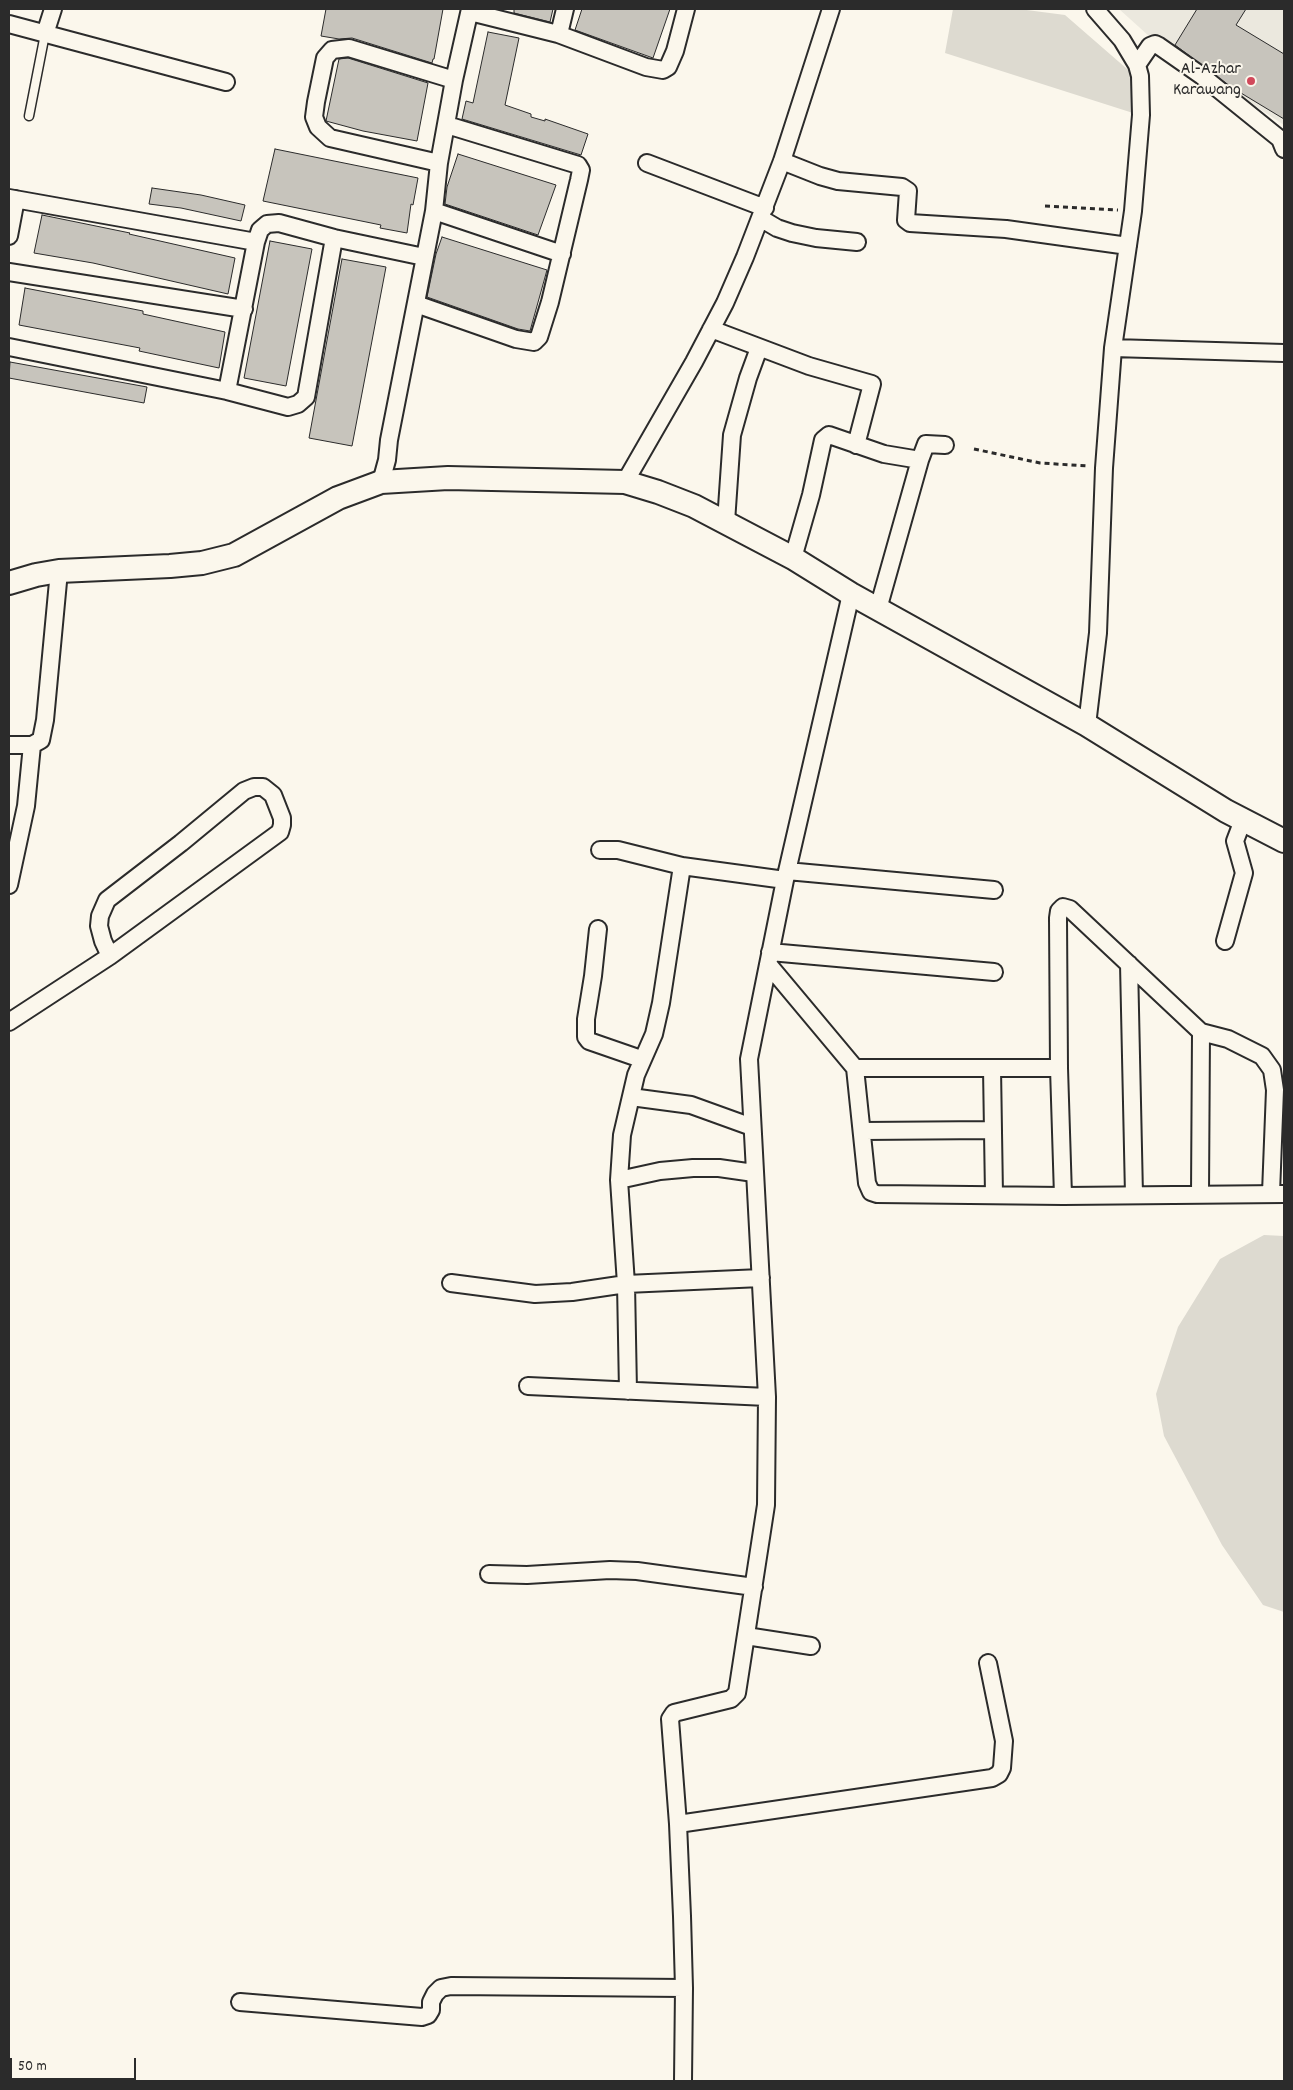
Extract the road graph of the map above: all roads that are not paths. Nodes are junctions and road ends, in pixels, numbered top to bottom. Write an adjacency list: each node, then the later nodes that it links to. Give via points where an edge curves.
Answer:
1 (53, 9): 8 (street)
2 (565, 9): 9 (street)
3 (686, 9): 9 (street, via 676,51 663,70 646,67)
4 (831, 9): 16 (street)
5 (1095, 9): 10 (street, via 1122,40)
6 (470, 10): 9 (street); 11 (street)
7 (9, 24): 8 (street)
8 (45, 34): 12 (street); 13 (lane)
9 (559, 34)
10 (1137, 65): 15 (street, via 1150,46 1159,46 1280,139); 26 (street, via 1141,115)
11 (454, 80): 14 (street); 17 (street, via 349,48 332,50 325,58 316,102 314,117 318,127 330,138)
12 (226, 82)
13 (29, 116)
14 (447, 126): 17 (street); 27 (street, via 578,165 580,180)
15 (1284, 149)
16 (782, 161): 21 (street); 26 (street, via 838,181 902,187 908,191 906,220 910,223 1006,229)
17 (439, 163): 20 (street)
18 (647, 163): 21 (street)
19 (12, 198): 22 (street); 24 (street)
20 (434, 211): 27 (street); 28 (street)
21 (763, 213): 25 (street, via 777,228 792,233); 32 (street)
22 (9, 236)
23 (334, 238): 24 (street, via 279,223 267,224 260,230); 28 (street); 37 (street, via 306,397 288,407)
24 (256, 242): 31 (street)
25 (857, 242)
26 (1128, 246): 35 (street)
27 (562, 254): 30 (street, via 539,337 534,342)
28 (424, 257): 30 (street)
29 (9, 272): 31 (street)
30 (416, 304): 41 (street)
31 (244, 309): 37 (street)
32 (711, 330): 34 (street); 42 (street)
33 (9, 347): 37 (street)
34 (759, 348): 38 (street, via 872,384); 43 (street, via 732,435)
35 (1113, 348): 36 (street); 49 (street, via 1104,468 1098,633)
36 (1284, 352)
37 (227, 391)
38 (856, 445): 40 (street); 44 (street, via 828,435 823,440)
39 (945, 445): 40 (street, via 926,444)
40 (920, 460): 48 (street)
41 (381, 482): 42 (street, via 458,478); 45 (street, via 338,498 234,555 170,566)
42 (625, 482): 43 (street)
43 (726, 522): 44 (street)
44 (793, 558): 47 (street)
45 (59, 571): 46 (street); 51 (street, via 45,720 41,740)
46 (9, 583)
47 (851, 594): 48 (street); 56 (street)
48 (878, 609): 49 (street)
49 (1087, 725): 52 (street)
50 (9, 745): 51 (street)
51 (32, 745): 57 (street, via 26,806)
52 (1243, 820): 53 (street); 60 (street, via 1235,841 1244,872)
53 (1284, 841)
54 (600, 850): 55 (street, via 636,853)
55 (682, 866): 56 (street); 67 (street, via 661,1003 654,1034)
56 (786, 876): 58 (street); 62 (street)
57 (9, 885)
58 (994, 890)
59 (598, 930): 67 (street, via 586,1037)
60 (1225, 941)
61 (110, 956): 61 (street, via 99,926 107,900 244,791 263,787 273,795 282,818 280,832); 65 (street)
62 (769, 958): 64 (street); 68 (street); 72 (street, via 749,1059)
63 (1129, 964): 66 (street); 70 (street, via 1070,908 1059,910); 81 (street)
64 (994, 972)
65 (9, 1022)
66 (1201, 1032): 77 (street, via 1228,1039 1262,1056 1272,1070); 78 (street)
67 (641, 1059): 71 (street)
68 (855, 1068): 69 (street); 74 (street)
69 (992, 1068): 70 (street); 73 (street)
70 (1059, 1068): 80 (street)
71 (631, 1097): 72 (street, via 691,1105); 76 (street, via 622,1135)
72 (752, 1127): 75 (street)
73 (992, 1130): 74 (street); 79 (street)
74 (863, 1131): 79 (street, via 867,1183 871,1192)
75 (754, 1172): 76 (street, via 692,1168); 82 (street)
76 (619, 1180): 84 (street)
77 (1278, 1193): 78 (street)
78 (1200, 1194): 81 (street)
79 (994, 1196): 80 (street)
80 (1063, 1196): 81 (street)
81 (1134, 1196)
82 (761, 1278): 84 (street); 87 (street)
83 (451, 1283): 84 (street, via 535,1294)
84 (626, 1284): 86 (street)
85 (528, 1386): 86 (street)
86 (628, 1390): 87 (street)
87 (767, 1397): 89 (street, via 766,1505)
88 (489, 1574): 89 (street, via 637,1571)
89 (754, 1587): 90 (street)
90 (746, 1636): 91 (street); 93 (street, via 738,1693 731,1700 674,1713 670,1719)
91 (811, 1646)
92 (988, 1663): 93 (street, via 1004,1741 999,1774 992,1778)
93 (678, 1824): 94 (street)
94 (684, 1988): 95 (street, via 451,1986 441,1988 435,1994 432,2010 422,2017); 96 (street)
95 (240, 2002)
96 (683, 2081)

